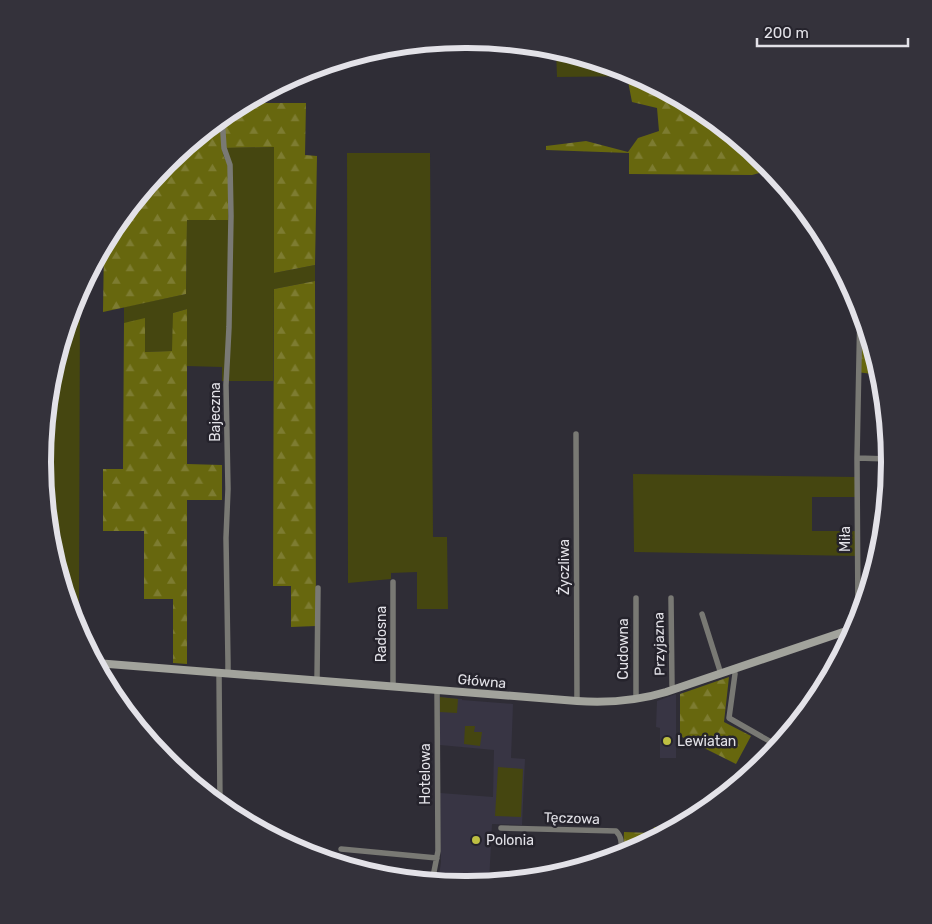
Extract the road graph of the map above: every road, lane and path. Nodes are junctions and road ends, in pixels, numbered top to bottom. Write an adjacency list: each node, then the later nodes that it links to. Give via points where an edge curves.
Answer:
1 (223, 127): 15 (street, Bajeczna, via 224,148 230,165 231,216 226,385 228,653)
2 (860, 331): 4 (street, Miła)
3 (576, 434): 22 (street, Życzliwa)
4 (857, 458): 5 (street); 10 (street, Miła)
5 (881, 459)
6 (393, 582): 18 (street, Radosna)
7 (318, 588): 17 (street)
8 (636, 598): 21 (street, Cudowna)
9 (671, 598): 20 (street, Przyjazna)
10 (858, 598)
11 (702, 614): 16 (street)
12 (844, 632): 14 (street, Główna)
13 (104, 664): 15 (street, Główna)
14 (734, 670): 16 (street, Główna); 23 (street, via 729,718)
15 (223, 673): 17 (street, Główna); 24 (street, Bajeczna)
16 (721, 674): 20 (street, Główna)
17 (317, 680): 18 (street, Główna)
18 (393, 686): 19 (street, Główna)
19 (438, 690): 22 (street, Główna); 28 (street, Hotelowa)
20 (673, 690): 21 (street, Główna)
21 (636, 699): 22 (street, Główna)
22 (577, 701)
23 (771, 742)
24 (220, 796)
25 (501, 828): 26 (street, Tęczowa, via 616,831)
26 (622, 846)
27 (341, 849): 28 (street)
28 (437, 858): 29 (street, Hotelowa)
29 (433, 875)

